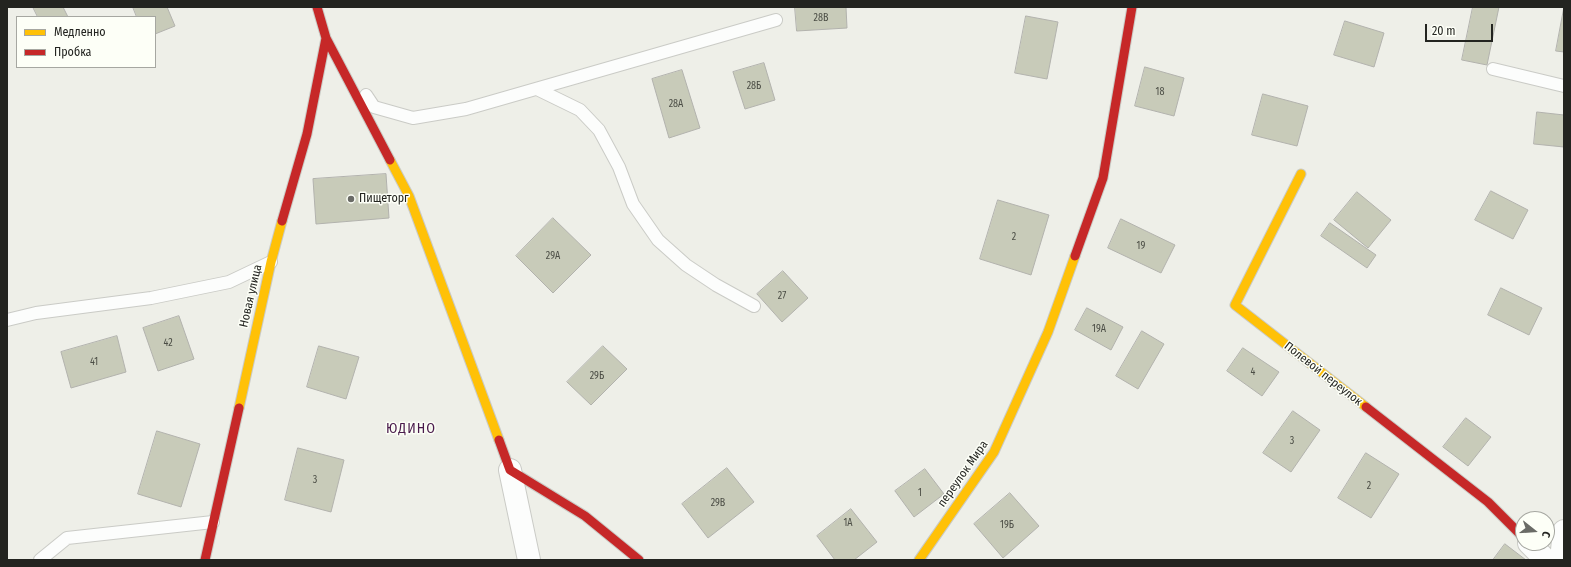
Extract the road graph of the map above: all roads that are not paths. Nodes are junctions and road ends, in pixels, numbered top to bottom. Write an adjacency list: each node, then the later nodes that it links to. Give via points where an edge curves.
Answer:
1 (317, 7): 4 (street)
2 (1132, 7): 21 (street, переулок Мира, via 1103,178 1048,332 994,452)
3 (776, 20): 7 (lane)
4 (326, 38): 7 (lane, via 374,108 413,118 466,109); 9 (street, Новая улица, via 307,134); 12 (street, via 409,196)
5 (1492, 69): 6 (lane)
6 (1564, 86)
7 (537, 89): 10 (lane, via 580,110 599,130 619,167 634,204 658,240 686,265 716,286)
8 (1301, 174): 14 (street, Полевой переулок, via 1235,305 1488,502)
9 (271, 262): 11 (lane, via 229,282 151,298 36,313); 13 (street, Новая улица)
10 (754, 306)
11 (7, 320)
12 (510, 470): 19 (street); 20 (street, via 585,516)
13 (213, 522): 17 (lane, via 67,538); 18 (street, Новая улица)
14 (1515, 529)
15 (1564, 531): 23 (street)
16 (1537, 551): 22 (street)
17 (40, 560)
18 (204, 560)
19 (529, 560)
20 (639, 560)
21 (919, 560)
22 (1546, 560)
23 (1561, 560)

